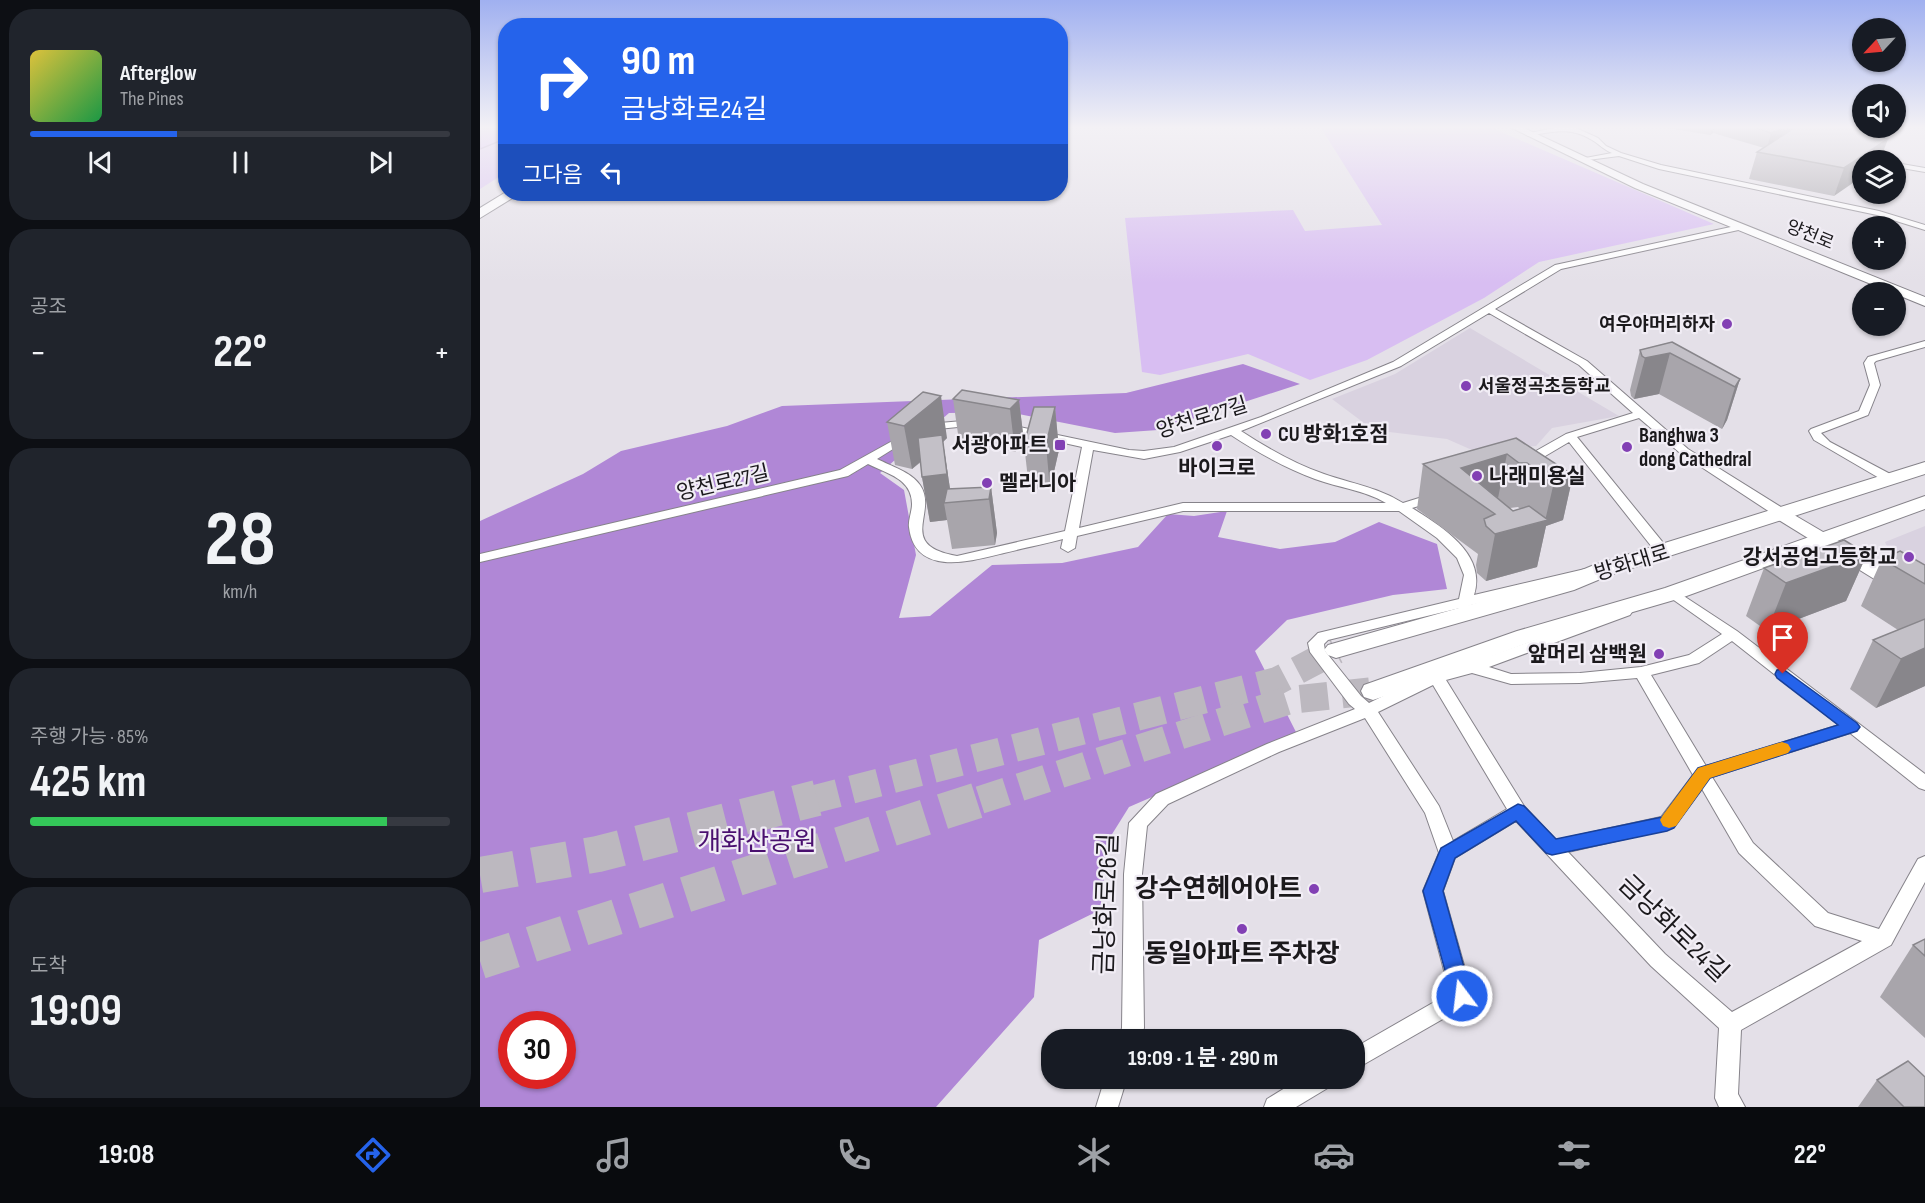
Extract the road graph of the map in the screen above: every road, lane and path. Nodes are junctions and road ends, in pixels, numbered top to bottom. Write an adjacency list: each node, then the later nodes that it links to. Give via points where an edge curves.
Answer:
1 (1628, 180): 7 (main road, 양천로)
2 (1720, 180): 8 (street, via 1879,213)
3 (498, 189): 4 (highway)
4 (480, 200)
5 (501, 201): 6 (highway)
6 (480, 214)
7 (1740, 227): 9 (main road, 양천로); 10 (street, 양천로27길, via 1558,267)
8 (1925, 228)
9 (1925, 302)
10 (1489, 309): 12 (street, via 1583,363); 13 (street, 양천로27길, via 1397,364)
11 (1925, 344): 19 (street, via 1872,359 1869,363 1875,385 1864,413 1815,431 1826,444)
12 (1640, 414): 14 (street); 23 (street, via 1684,451)
13 (1232, 430): 15 (street, 양천로27길, via 1176,450 1144,455); 22 (street, via 1290,464 1362,488)
14 (1570, 436): 18 (street); 26 (street)
15 (1088, 446): 16 (street, 양천로27길, via 1044,434 964,422 915,431); 25 (street)
16 (870, 460): 25 (street, via 908,479 916,488 915,527 923,549 934,556 957,560); 27 (street, 양천로27길, via 810,483)
17 (1925, 468): 19 (main road, 방화대로)
18 (1510, 470)
19 (1890, 479): 23 (main road, 방화대로)
20 (1444, 494): 22 (street)
21 (1925, 502): 24 (main road, 방화대로)
22 (1402, 507): 25 (street, via 1183,507); 32 (street, via 1445,537 1468,564 1472,586)
23 (1784, 515): 24 (main road); 26 (main road, 방화대로)
24 (1824, 538): 29 (main road, 방화대로); 31 (main road)
25 (1069, 542)
26 (1664, 552): 28 (main road, 방화대로)
27 (480, 558)
28 (1602, 570): 32 (street, via 1559,577); 34 (main road, 방화대로, via 1566,585)
29 (1673, 593): 30 (main road, 방화대로); 33 (street)
30 (1649, 601): 35 (street, 금낭화로26길); 38 (main road, 방화대로, via 1525,636)
31 (1925, 601)
32 (1464, 604): 38 (street, via 1323,636 1316,643 1318,652 1349,692)
33 (1732, 634): 36 (street, via 1694,659); 39 (street)
34 (1336, 650)
35 (1473, 668): 36 (street, via 1511,679); 37 (street, 금낭화로26길)
36 (1641, 672): 40 (street)
37 (1436, 677): 38 (street, 금낭화로26길); 42 (street)
38 (1370, 701): 44 (street, via 1432,811); 48 (street, 금낭화로26길, via 1311,733 1162,799 1138,823 1133,874)
39 (1851, 727): 40 (street); 41 (street)
40 (1704, 773): 43 (street, via 1667,823); 46 (street, via 1746,848 1822,920)
41 (1925, 783)
42 (1518, 811): 43 (street, 금낭화로24길); 44 (street)
43 (1552, 848): 47 (street, 금낭화로24길, via 1658,960)
44 (1448, 853): 49 (street, via 1433,891 1462,996)
45 (1925, 864): 46 (street)
46 (1884, 939): 47 (street)
47 (1730, 1024): 54 (street, via 1726,1098)
48 (1133, 1029)
49 (1365, 1053)
50 (1113, 1089): 52 (street)
51 (1305, 1089): 53 (street)
52 (1107, 1107)
53 (1275, 1107)
54 (1734, 1107)

